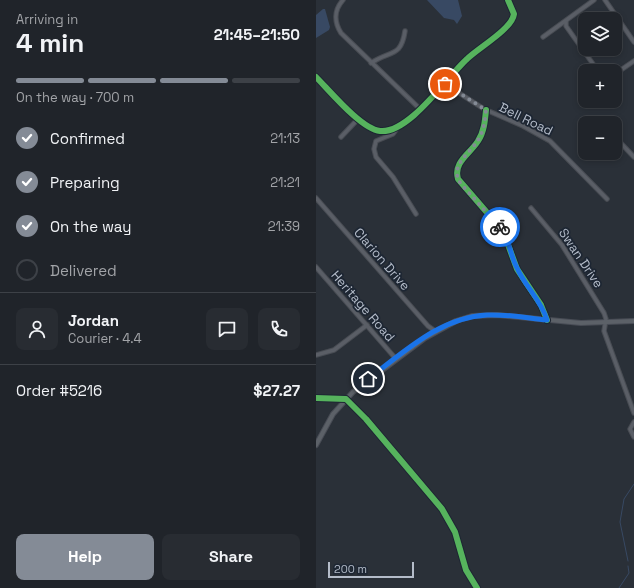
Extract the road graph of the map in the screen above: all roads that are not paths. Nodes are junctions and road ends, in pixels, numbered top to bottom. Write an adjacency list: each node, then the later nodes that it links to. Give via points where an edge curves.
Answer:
1 (344, 0): 10 (street, via 336,14 337,26)
2 (508, 0): 14 (street, via 513,10 511,23 467,59)
3 (594, 0): 5 (street)
4 (605, 0): 8 (street)
5 (566, 21): 7 (street); 11 (street, via 566,26)
6 (405, 32): 10 (street, via 400,48)
7 (543, 37)
8 (634, 42)
9 (634, 61): 12 (street)
10 (371, 63): 15 (street)
11 (593, 64)
12 (622, 69)
13 (316, 77): 17 (street)
14 (445, 84): 15 (street); 16 (street, Bell Road)
15 (420, 109): 18 (street)
16 (486, 110): 23 (street, Bell Road, via 524,126 550,141); 27 (street, via 480,136 459,164 457,176 461,184 503,231 517,269 541,305)
17 (358, 119): 18 (street, via 378,131 390,130); 19 (street)
18 (400, 125): 25 (street, via 393,134 376,141 374,152)
19 (341, 137)
20 (622, 144): 21 (street)
21 (634, 157)
22 (316, 198): 31 (street, Clarion Drive)
23 (606, 199)
24 (531, 208): 29 (street, Swan Drive, via 562,245 604,313)
25 (416, 214)
26 (316, 267): 30 (street, Heritage Road)
27 (547, 320): 29 (main road); 31 (main road, via 484,315 456,321)
28 (634, 321): 29 (main road)
29 (605, 323): 36 (street, Swan Drive, via 604,331)
30 (367, 325): 32 (street, via 334,350); 33 (street, Heritage Road)
31 (435, 331): 33 (main road)
32 (316, 355)
33 (396, 359): 35 (main road)
34 (316, 398): 35 (street)
35 (346, 399): 39 (main road, via 328,422); 40 (street, via 442,509 455,532 466,570)
36 (634, 413)
37 (634, 422): 38 (street, via 630,429)
38 (634, 437)
39 (316, 445)
40 (477, 588)

